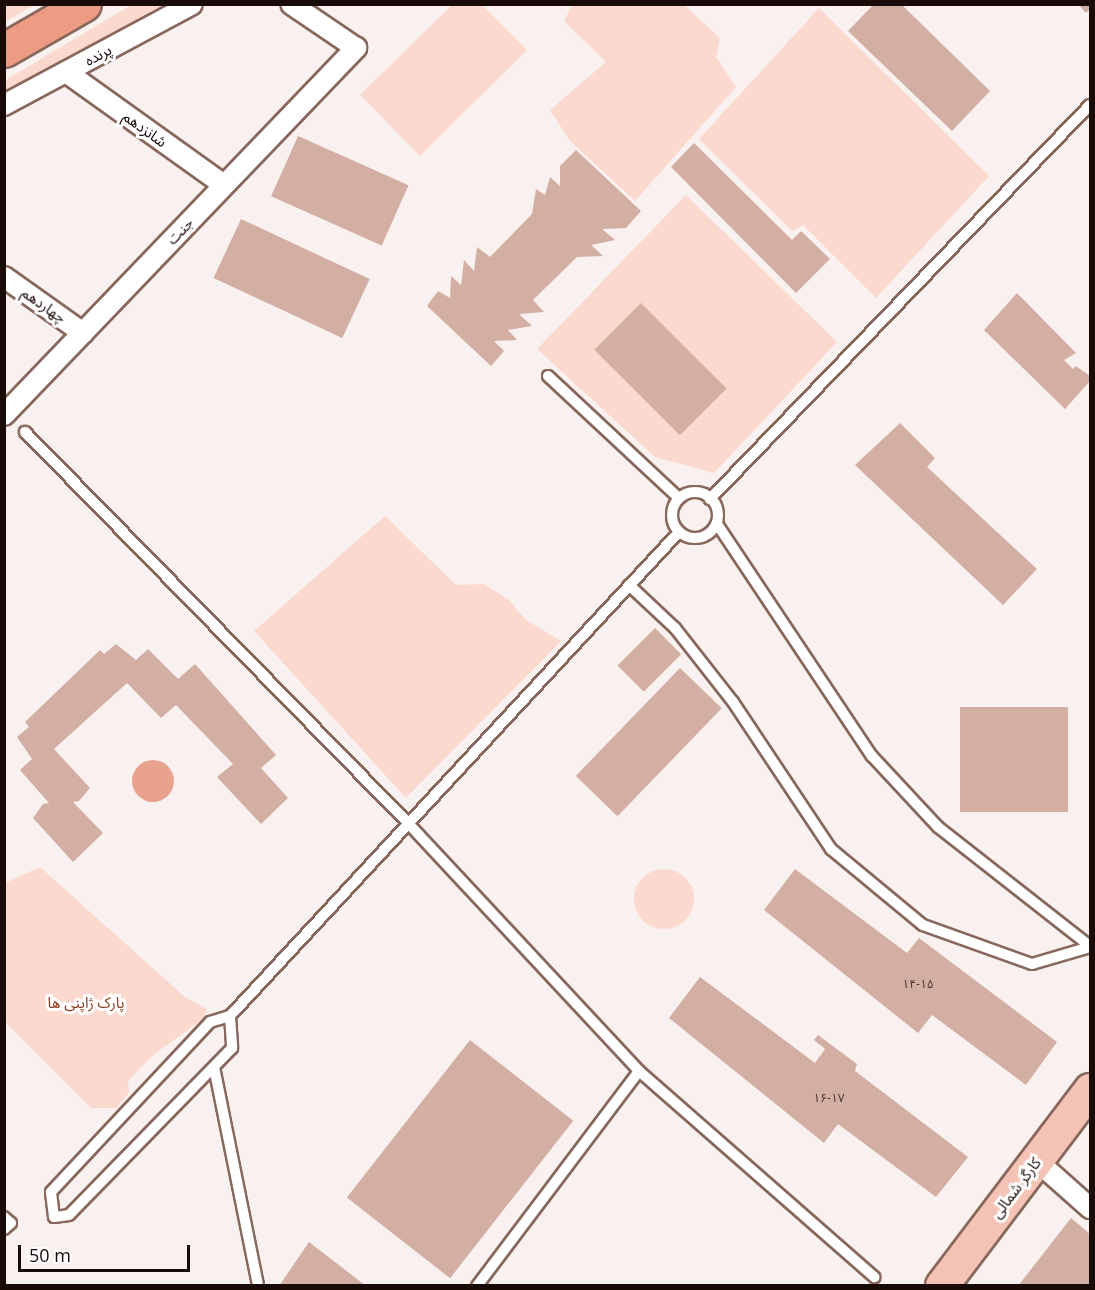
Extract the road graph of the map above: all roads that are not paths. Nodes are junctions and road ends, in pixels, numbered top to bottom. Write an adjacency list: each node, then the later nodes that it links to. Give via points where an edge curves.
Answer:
1 (84, 4): 4 (highway)
2 (192, 4): 5 (street, پرنده)
3 (291, 4): 8 (street, جنت, via 356,48)
4 (4, 50)
5 (66, 72): 6 (street, پرنده); 8 (street, شانزدهم)
6 (4, 105)
7 (1090, 105): 15 (lane)
8 (224, 185): 10 (street, جنت)
9 (4, 277): 10 (street, چهاردهم)
10 (83, 333): 12 (street, جنت)
11 (548, 376): 14 (lane)
12 (4, 415)
13 (25, 432): 19 (lane)
14 (679, 498): 15 (lane, via 694,492); 17 (lane, via 672,519)
15 (710, 498): 16 (lane, via 717,509)
16 (717, 524): 17 (lane, via 700,538); 20 (lane, via 872,756 938,827)
17 (679, 532): 18 (lane)
18 (629, 585): 19 (lane); 20 (lane, via 675,628 733,702 831,849 923,925 1032,964)
19 (407, 822): 21 (lane); 23 (lane)
20 (1090, 946)
21 (230, 1016): 22 (lane, via 232,1048); 22 (lane, via 210,1022 51,1192 54,1217 69,1215)
22 (214, 1067): 30 (lane)
23 (639, 1071): 29 (lane); 31 (lane)
24 (1090, 1090): 25 (main road, کارگر شمالی)
25 (1037, 1161): 26 (street); 32 (main road, کارگر شمالی)
26 (1090, 1208)
27 (4, 1217): 28 (lane, via 11,1223)
28 (4, 1229)
29 (874, 1277)
30 (258, 1286)
31 (477, 1286)
32 (942, 1286)

